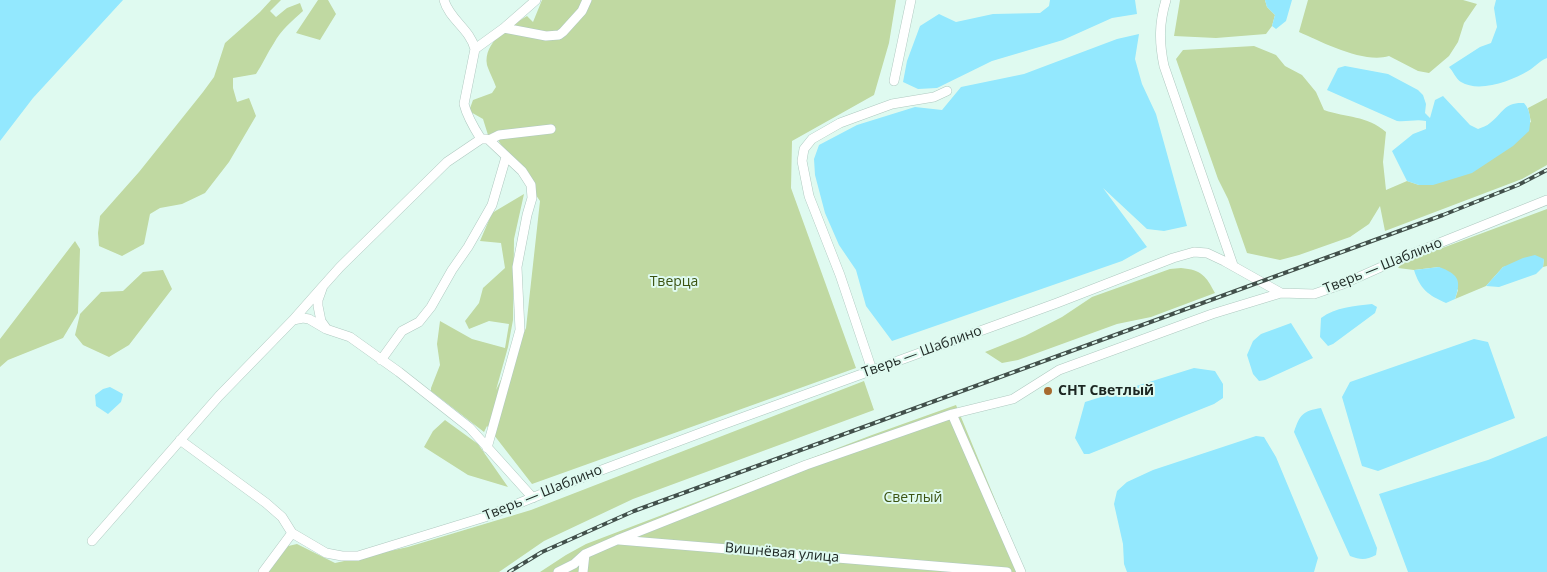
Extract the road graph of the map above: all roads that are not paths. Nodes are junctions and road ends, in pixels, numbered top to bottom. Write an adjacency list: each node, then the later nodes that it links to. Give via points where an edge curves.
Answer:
1 (444, 0): 7 (street)
2 (536, 0): 6 (street)
3 (588, 0): 6 (street, via 559,35 546,36)
4 (911, 0): 8 (street)
5 (1166, 0): 14 (street, via 1159,34 1164,66)
6 (504, 28): 7 (street)
7 (475, 49): 11 (street, via 464,104)
8 (894, 80)
9 (947, 91): 20 (street, via 934,97 892,104 840,123 812,139 804,149 802,161 809,196)
10 (551, 129): 11 (street)
11 (485, 139): 12 (street); 15 (street, via 447,162)
12 (506, 157): 19 (street, via 492,205 468,247 431,307 418,322 402,332); 23 (street, via 530,182 532,198 517,267 520,330)
13 (1547, 200): 16 (street, Тверь — Шаблино, via 1326,291)
14 (1232, 266): 16 (street, Тверь — Шаблино); 20 (street, Тверь — Шаблино, via 1205,252 1183,255)
15 (323, 286): 17 (street); 18 (street, via 318,306)
16 (1281, 293): 21 (street, via 1212,314 1060,370 1013,399)
17 (293, 320): 18 (street, via 309,318); 22 (street)
18 (326, 329): 19 (street, via 350,337)
19 (381, 360): 23 (street, via 470,428)
20 (872, 370): 24 (street, Тверь — Шаблино)
21 (952, 414): 26 (street, via 806,465); 34 (street)
22 (180, 440): 25 (street, via 266,503 282,517); 27 (street)
23 (487, 448): 24 (street)
24 (533, 498): 25 (street, Тверь — Шаблино, via 485,517 358,556 329,554)
25 (292, 534): 30 (street)
26 (617, 540): 28 (street); 29 (street, Вишнёвая улица)
27 (92, 541)
28 (585, 554): 31 (street); 32 (street)
29 (984, 571): 33 (street, Вишнёвая улица)
30 (263, 572)
31 (558, 572)
32 (583, 572)
33 (1007, 572)
34 (1021, 572)

